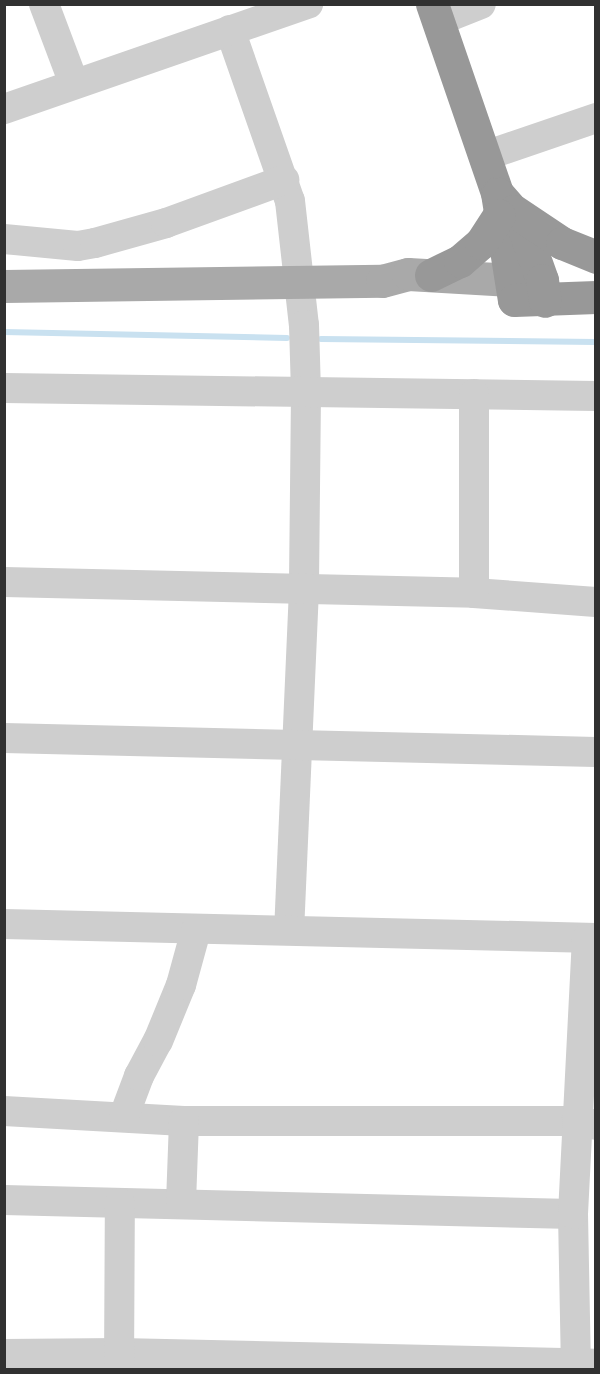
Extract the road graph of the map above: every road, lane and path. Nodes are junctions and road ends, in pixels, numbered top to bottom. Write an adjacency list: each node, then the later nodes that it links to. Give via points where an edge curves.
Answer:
1 (44, 4): 6 (street)
2 (308, 4): 5 (street)
3 (482, 4): 4 (street)
4 (435, 13): 9 (highway)
5 (230, 30): 6 (street); 10 (street)
6 (74, 84): 7 (street)
7 (4, 109)
8 (596, 118): 9 (street)
9 (484, 156): 11 (highway)
10 (284, 180): 12 (street, via 166,223 95,243 78,246); 17 (street, via 290,201)
11 (503, 206): 13 (highway, via 562,243); 14 (highway, via 481,243 460,261); 19 (highway, via 525,232)
12 (4, 239)
13 (596, 257)
14 (431, 275): 16 (main road, via 408,274); 19 (main road)
15 (596, 280): 19 (highway)
16 (382, 281): 17 (main road); 19 (main road, via 405,290)
17 (297, 283): 18 (main road); 22 (street, via 304,325)
18 (4, 286)
19 (528, 290): 20 (highway)
20 (596, 297)
21 (4, 388): 22 (street)
22 (306, 393): 23 (street); 26 (street)
23 (474, 394): 24 (street); 27 (street)
24 (596, 396)
25 (4, 582): 26 (street)
26 (304, 589): 27 (street); 30 (street)
27 (474, 593): 28 (street)
28 (596, 602)
29 (4, 738): 30 (street)
30 (297, 745): 31 (street); 33 (street)
31 (596, 752)
32 (4, 924): 34 (street)
33 (289, 929): 34 (street); 35 (street)
34 (196, 930): 37 (street, via 182,986)
35 (591, 938): 39 (street)
36 (4, 1111): 37 (street)
37 (124, 1116): 38 (street)
38 (184, 1120): 39 (street); 42 (street)
39 (586, 1123): 43 (street)
40 (4, 1200): 41 (street)
41 (120, 1203): 42 (street); 45 (street)
42 (181, 1203): 43 (street)
43 (573, 1214): 46 (street)
44 (4, 1353): 45 (street)
45 (119, 1361): 46 (street)
46 (582, 1366)

